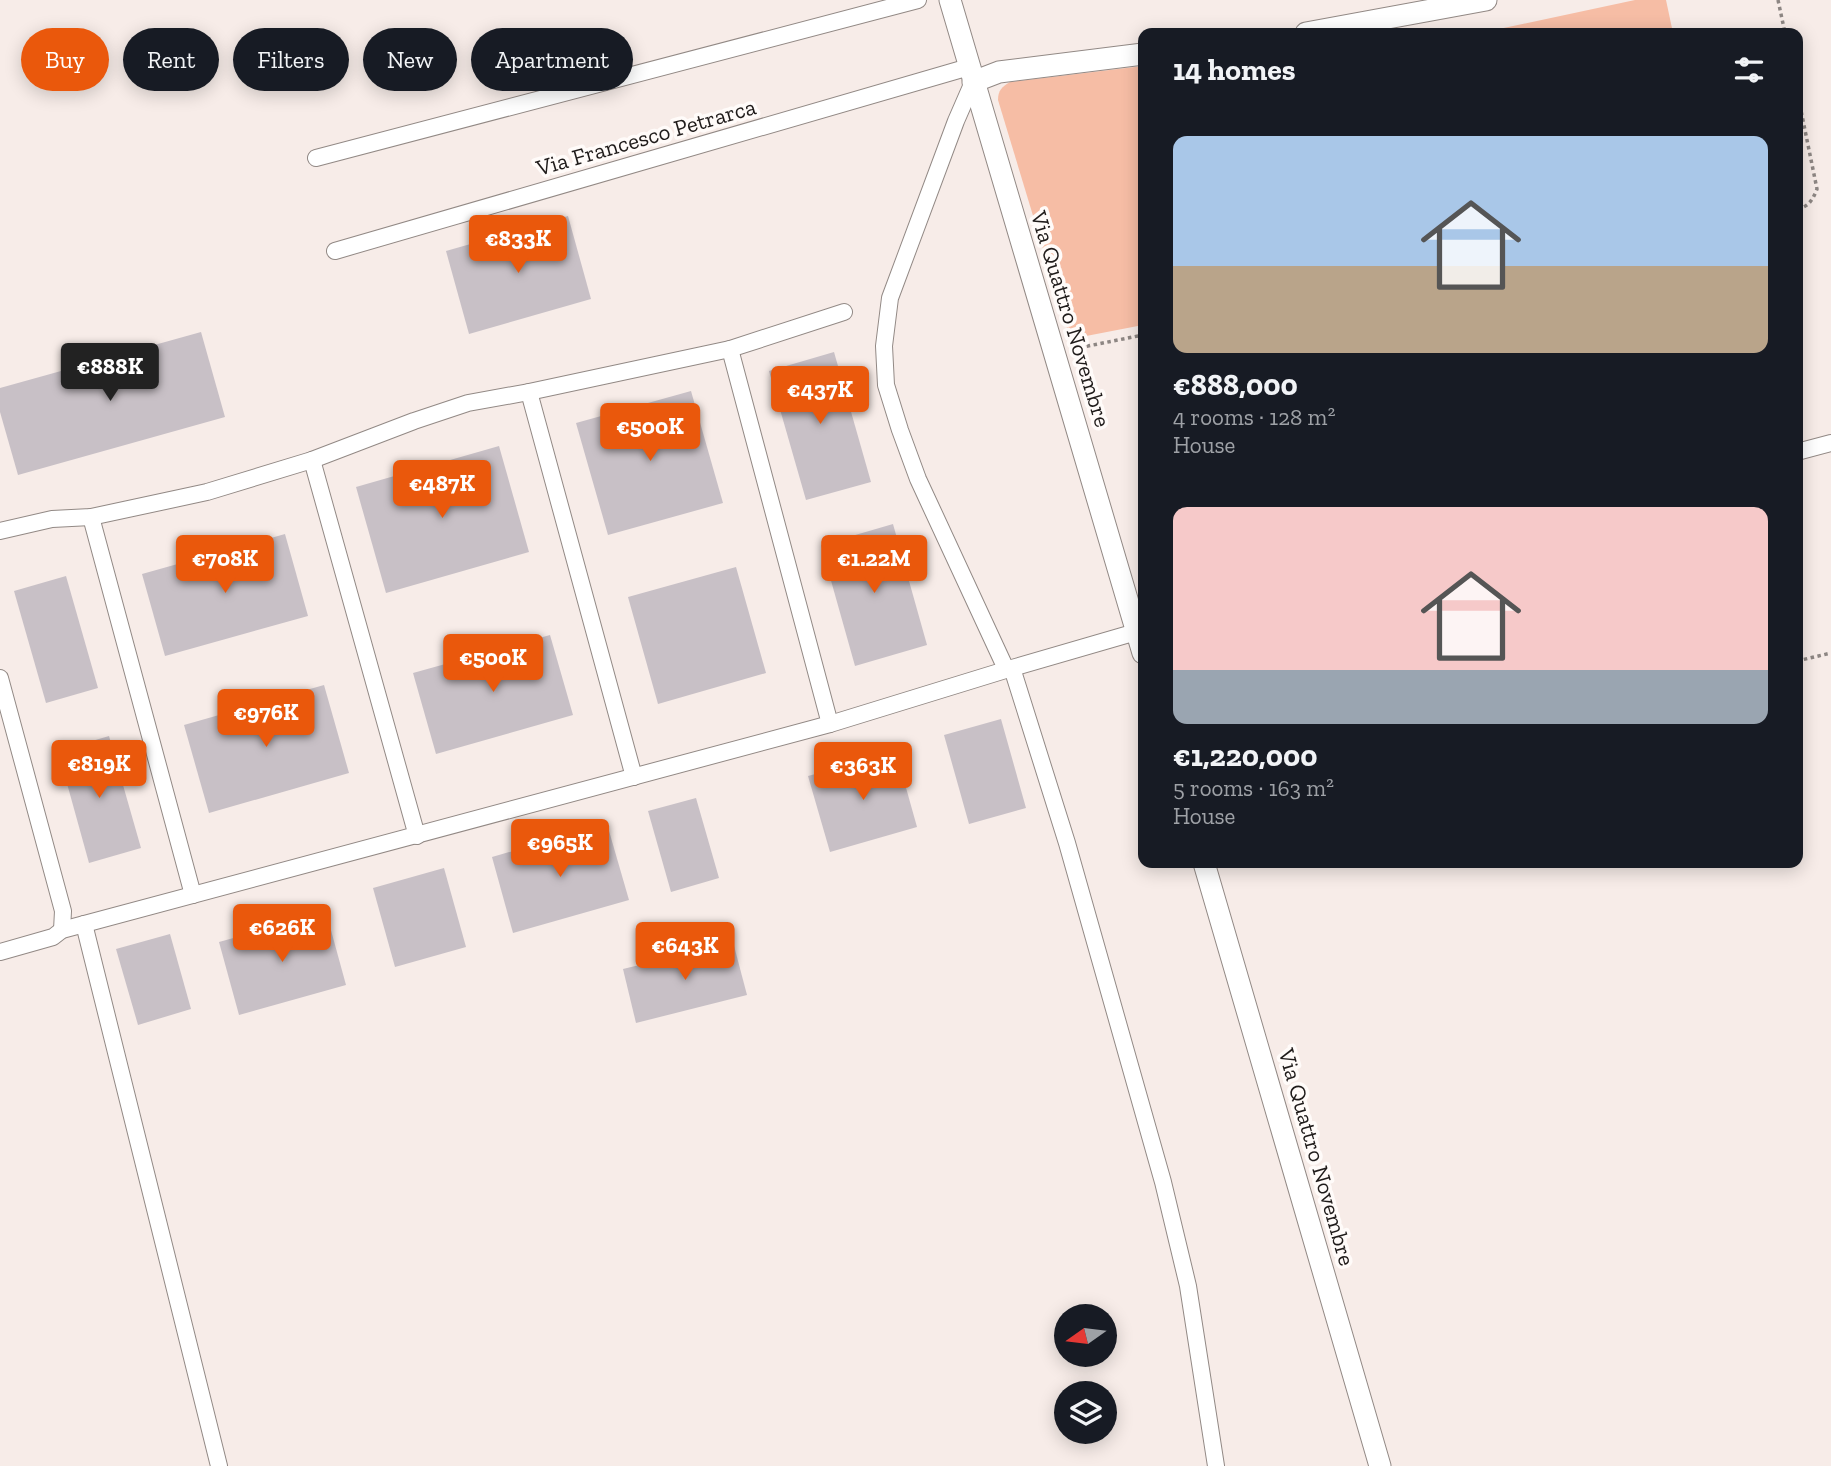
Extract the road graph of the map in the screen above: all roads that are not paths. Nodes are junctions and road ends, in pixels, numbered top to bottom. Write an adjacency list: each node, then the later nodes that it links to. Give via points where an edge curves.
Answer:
1 (918, 0): 7 (street)
2 (950, 0): 6 (street, Via Quattro Novembre)
3 (1486, 0): 4 (street)
4 (1333, 28)
5 (1138, 55): 6 (street)
6 (971, 74): 8 (street, Via Francesco Petrarca); 17 (street, Via Quattro Novembre); 19 (street, via 890,298 884,346 886,385 914,467)
7 (316, 158)
8 (335, 251)
9 (845, 312): 10 (street)
10 (730, 349): 11 (street); 21 (street)
11 (529, 392): 14 (street, via 468,403); 22 (street)
12 (1831, 443): 13 (street)
13 (1803, 450)
14 (312, 460): 15 (street, via 206,492); 23 (street)
15 (91, 517): 16 (street, via 52,519); 25 (street)
16 (0, 531)
17 (1138, 628)
18 (1138, 639): 19 (street)
19 (1009, 668): 21 (street); 30 (street, via 1067,844 1163,1182 1188,1286)
20 (0, 678): 27 (street, via 63,911)
21 (830, 724): 22 (street)
22 (634, 777): 23 (street)
23 (417, 836): 25 (street)
24 (1205, 868): 31 (street, Via Quattro Novembre)
25 (193, 895): 26 (street)
26 (84, 924): 27 (street); 29 (street)
27 (62, 930): 28 (street, via 53,937)
28 (0, 952)
29 (219, 1466)
30 (1216, 1466)
31 (1380, 1466)

